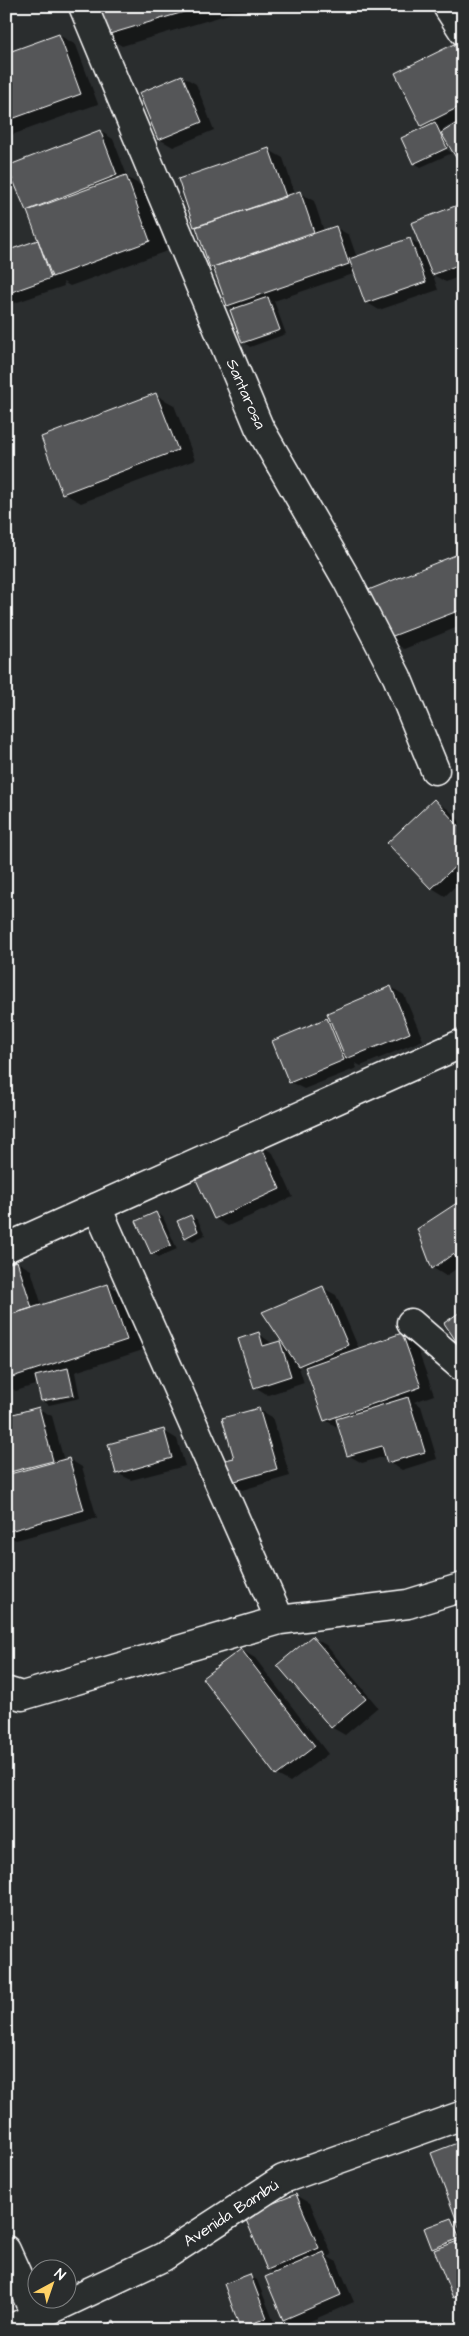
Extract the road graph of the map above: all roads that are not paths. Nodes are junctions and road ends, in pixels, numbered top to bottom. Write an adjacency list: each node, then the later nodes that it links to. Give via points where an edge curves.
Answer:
1 (83, 6): 4 (street, Santarosa, via 259,427 347,580 397,677)
2 (453, 7): 3 (street)
3 (463, 32)
4 (434, 770)
5 (463, 1043): 6 (street)
6 (98, 1207): 7 (street); 11 (street)
7 (6, 1248)
8 (411, 1323): 9 (street)
9 (463, 1368)
10 (463, 1586): 11 (street, via 408,1604)
11 (280, 1620): 12 (street, via 22,1696)
12 (6, 1691)
13 (463, 2115): 15 (street, Avenida Bambú, via 284,2179 163,2257)
14 (6, 2250): 15 (street)
15 (39, 2323): 16 (street, Avenida Bambú)
16 (8, 2330)

